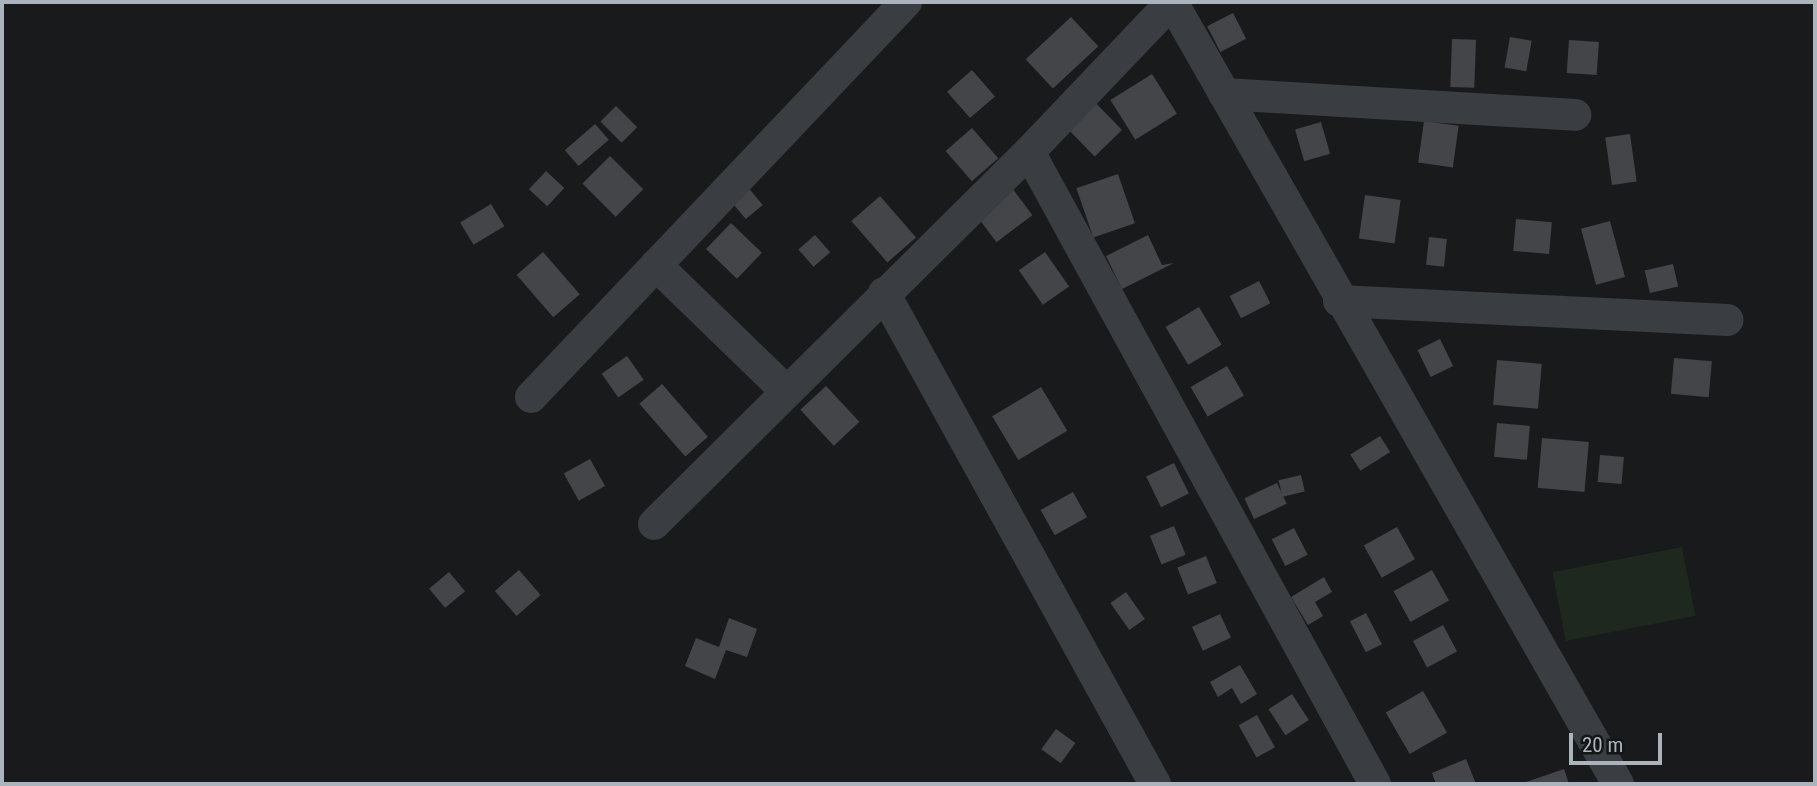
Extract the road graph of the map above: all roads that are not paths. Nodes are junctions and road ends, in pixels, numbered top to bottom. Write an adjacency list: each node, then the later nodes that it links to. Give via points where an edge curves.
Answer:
1 (906, 2): 6 (street)
2 (1172, 2): 3 (street); 5 (street)
3 (1224, 94): 4 (street); 8 (street)
4 (1576, 115)
5 (1030, 152): 7 (street); 14 (street)
6 (656, 265): 10 (street); 11 (street)
7 (884, 293): 10 (street); 13 (street)
8 (1339, 301): 9 (street); 15 (street)
9 (1728, 320)
10 (786, 391): 12 (street)
11 (531, 397)
12 (654, 524)
13 (1155, 784)
14 (1375, 784)
15 (1618, 784)

